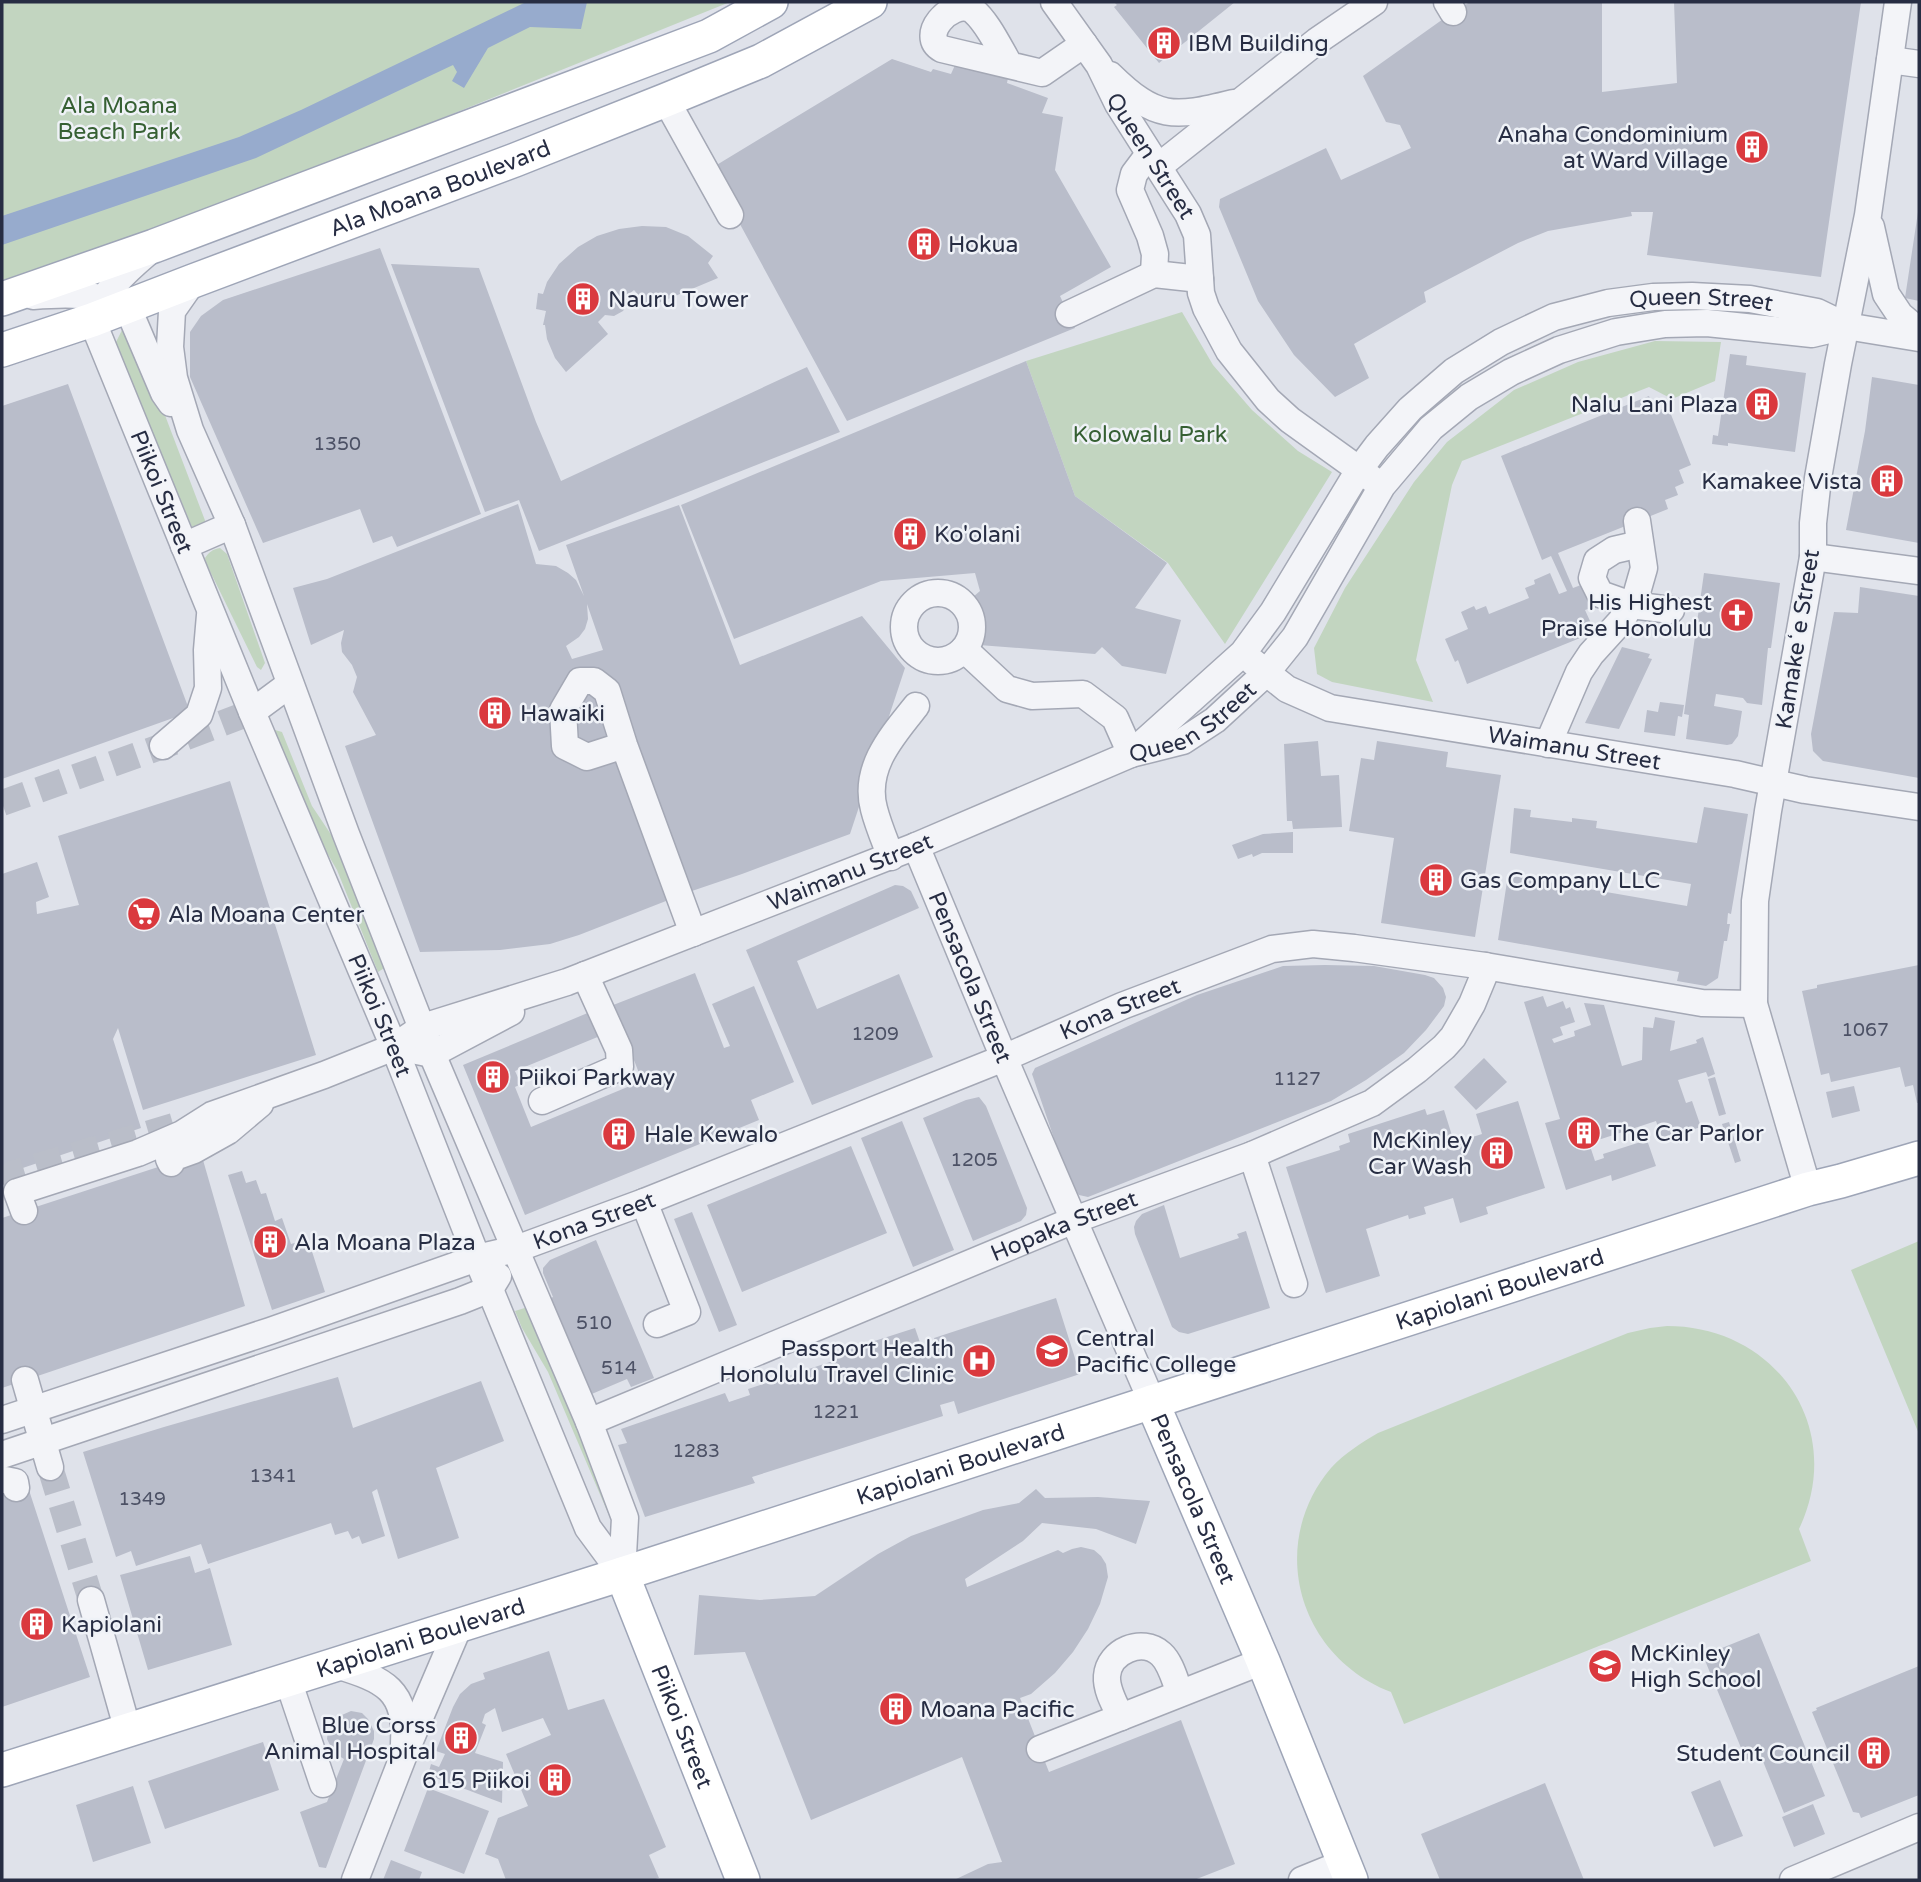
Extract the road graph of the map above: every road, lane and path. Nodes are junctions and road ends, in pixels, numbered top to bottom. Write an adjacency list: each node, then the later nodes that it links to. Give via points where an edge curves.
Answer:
1 (771, 2): 15 (main road, Ala Moana Boulevard, via 709,36)
2 (870, 2): 10 (main road, Ala Moana Boulevard, via 761,61)
3 (1054, 2): 6 (street, Queen Street)
4 (1374, 2): 11 (street)
5 (1898, 2): 7 (street, Kamakeʻe Street)
6 (1092, 55): 8 (street, via 1042,73); 11 (street, via 1130,95 1171,113); 12 (street, Queen Street)
7 (1890, 60): 9 (street); 14 (street, Kamakeʻe Street)
8 (1009, 64)
9 (1919, 64)
10 (666, 100): 13 (street); 18 (main road, Ala Moana Boulevard)
11 (1241, 100): 12 (street)
12 (1154, 160): 16 (street, via 1134,174 1130,190 1150,236); 17 (street, Queen Street, via 1197,234)
13 (730, 215)
14 (1868, 215): 22 (street, Kamakeʻe Street); 23 (street, via 1886,294 1900,315)
15 (154, 246): 19 (main road, Ala Moana Boulevard); 20 (street, via 120,276)
16 (1154, 275): 17 (street); 21 (street)
17 (1200, 279): 27 (street, Queen Street, via 1206,308 1229,351 1268,400)
18 (193, 281): 20 (main road, Ala Moana Boulevard); 26 (street, Piikoi Street, via 172,311 170,346)
19 (4, 298): 20 (street, via 71,293)
20 (108, 308): 25 (main road, Ala Moana Boulevard); 26 (street, Piikoi Street, via 138,335 164,393); 30 (street, Piikoi Street)
21 (1069, 314)
22 (1846, 326): 24 (street, Queen Street); 27 (street, Queen Street, via 1817,312 1762,301 1692,296 1608,303 1554,317 1454,371 1410,409); 28 (street, Queen Street, via 1812,334 1707,323 1665,324 1616,332 1559,350 1469,397 1431,428); 31 (street, Kamakeʻe Street, via 1818,478)
23 (1919, 331)
24 (1919, 338)
25 (2, 351)
26 (190, 430): 29 (street, Piikoi Street)
27 (1360, 470): 28 (street, Queen Street); 37 (street, Queen Street)
28 (1382, 486): 38 (street, Queen Street, via 1295,637)
29 (232, 525): 30 (street); 39 (street, Piikoi Street)
30 (184, 546): 34 (street, Piikoi Street)
31 (1813, 557): 32 (street); 46 (street, Kamakeʻe Street)
32 (1919, 571)
33 (1632, 605): 33 (street, via 1644,568 1639,532 1597,561 1592,578 1600,594); 35 (street); 42 (street, via 1579,672)
34 (211, 610): 41 (street, Piikoi Street); 44 (street, via 208,688 199,715)
35 (1671, 610)
36 (964, 649): 45 (street, via 1007,689 1032,696 1083,694 1115,718)
37 (1243, 653): 38 (street, Waimanu Street); 45 (street, Queen Street)
38 (1266, 673): 42 (street, Waimanu Street, via 1287,689 1330,708); 45 (street, Queen Street, via 1215,720 1183,741)
39 (290, 684): 41 (street); 54 (street, Piikoi Street)
40 (916, 706): 49 (street, via 887,742 871,778 873,808)
41 (252, 712): 55 (street, Piikoi Street)
42 (1548, 744): 46 (street, Waimanu Street)
43 (624, 745): 50 (street)
44 (163, 746)
45 (1131, 754): 48 (street, Waimanu Street)
46 (1773, 782): 47 (street, Waimanu Street); 53 (street, Kamakeʻe Street, via 1755,901)
47 (1919, 807)
48 (916, 846): 49 (street, Waimanu Street); 57 (street, Pensacola Street)
49 (891, 857): 50 (street, Waimanu Street)
50 (693, 933): 52 (street, Waimanu Street)
51 (1485, 966): 53 (street, Kona Street, via 1702,1003); 57 (street, Kona Street, via 1313,944 1272,949 1122,1006); 60 (street, Hopaka Street, via 1459,1028 1418,1070 1372,1103)
52 (576, 979): 54 (street, Waimanu Street); 56 (street, Waimanu Street); 59 (street, via 619,1050 621,1067)
53 (1754, 1004): 63 (street, Kamakeʻe Street)
54 (423, 1027): 55 (street, Waimanu Street); 56 (street, Piikoi Street)
55 (394, 1046): 56 (street); 58 (street, Waimanu Street); 68 (street, Piikoi Street)
56 (432, 1054): 67 (street, Piikoi Street)
57 (1004, 1058): 64 (street, Kona Street); 66 (street, Pensacola Street)
58 (272, 1094): 62 (street, via 229,1131 169,1158); 65 (street, Waimanu Street, via 212,1115 138,1153 17,1192)
59 (542, 1101)
60 (1252, 1155): 66 (street, Hopaka Street); 69 (street)
61 (1919, 1158): 63 (main road, Kapiolani Boulevard)
62 (171, 1163)
63 (1808, 1189): 73 (main road, Kapiolani Boulevard)
64 (644, 1202): 67 (street, Kona Street); 71 (street, via 687,1312)
65 (24, 1211)
66 (1074, 1220): 73 (street, Pensacola Street); 76 (street, Hopaka Street)
67 (516, 1249): 68 (street, Kona Street); 70 (street, Kona Street); 76 (street, Piikoi Street)
68 (477, 1258): 70 (street, Piikoi Street); 74 (street, Kona Street)
69 (1294, 1284)
70 (490, 1289): 77 (street); 80 (street, Piikoi Street, via 587,1528)
71 (657, 1324)
72 (25, 1380): 74 (street)
73 (1152, 1402): 80 (main road, Kapiolani Boulevard); 83 (main road, Pensacola Street)
74 (32, 1410): 75 (street, Kona Street); 77 (street)
75 (2, 1420)
76 (589, 1422): 80 (street, Piikoi Street, via 625,1518)
77 (42, 1441): 78 (street); 79 (street)
78 (50, 1467)
79 (5, 1475)
80 (622, 1574): 82 (main road, Kapiolani Boulevard); 96 (main road, Piikoi Street)
81 (91, 1600): 88 (street)
82 (459, 1626): 84 (main road, Kapiolani Boulevard); 90 (street)
83 (1263, 1661): 86 (street); 94 (main road, Pensacola Street)
84 (336, 1665): 85 (main road, Kapiolani Boulevard); 90 (street, via 369,1675 396,1697 405,1728)
85 (288, 1680): 88 (main road, Kapiolani Boulevard); 92 (street)
86 (1180, 1693): 87 (street); 87 (street, via 1161,1654 1152,1648 1131,1647 1113,1659 1106,1679)
87 (1121, 1717): 89 (street)
88 (128, 1731): 91 (main road, Kapiolani Boulevard)
89 (1040, 1749)
90 (403, 1757): 95 (street)
91 (2, 1770)
92 (323, 1784)
93 (1919, 1828): 98 (street)
94 (1348, 1872): 97 (street)
95 (355, 1880)
96 (741, 1880)
97 (1301, 1880)
98 (1793, 1880)

